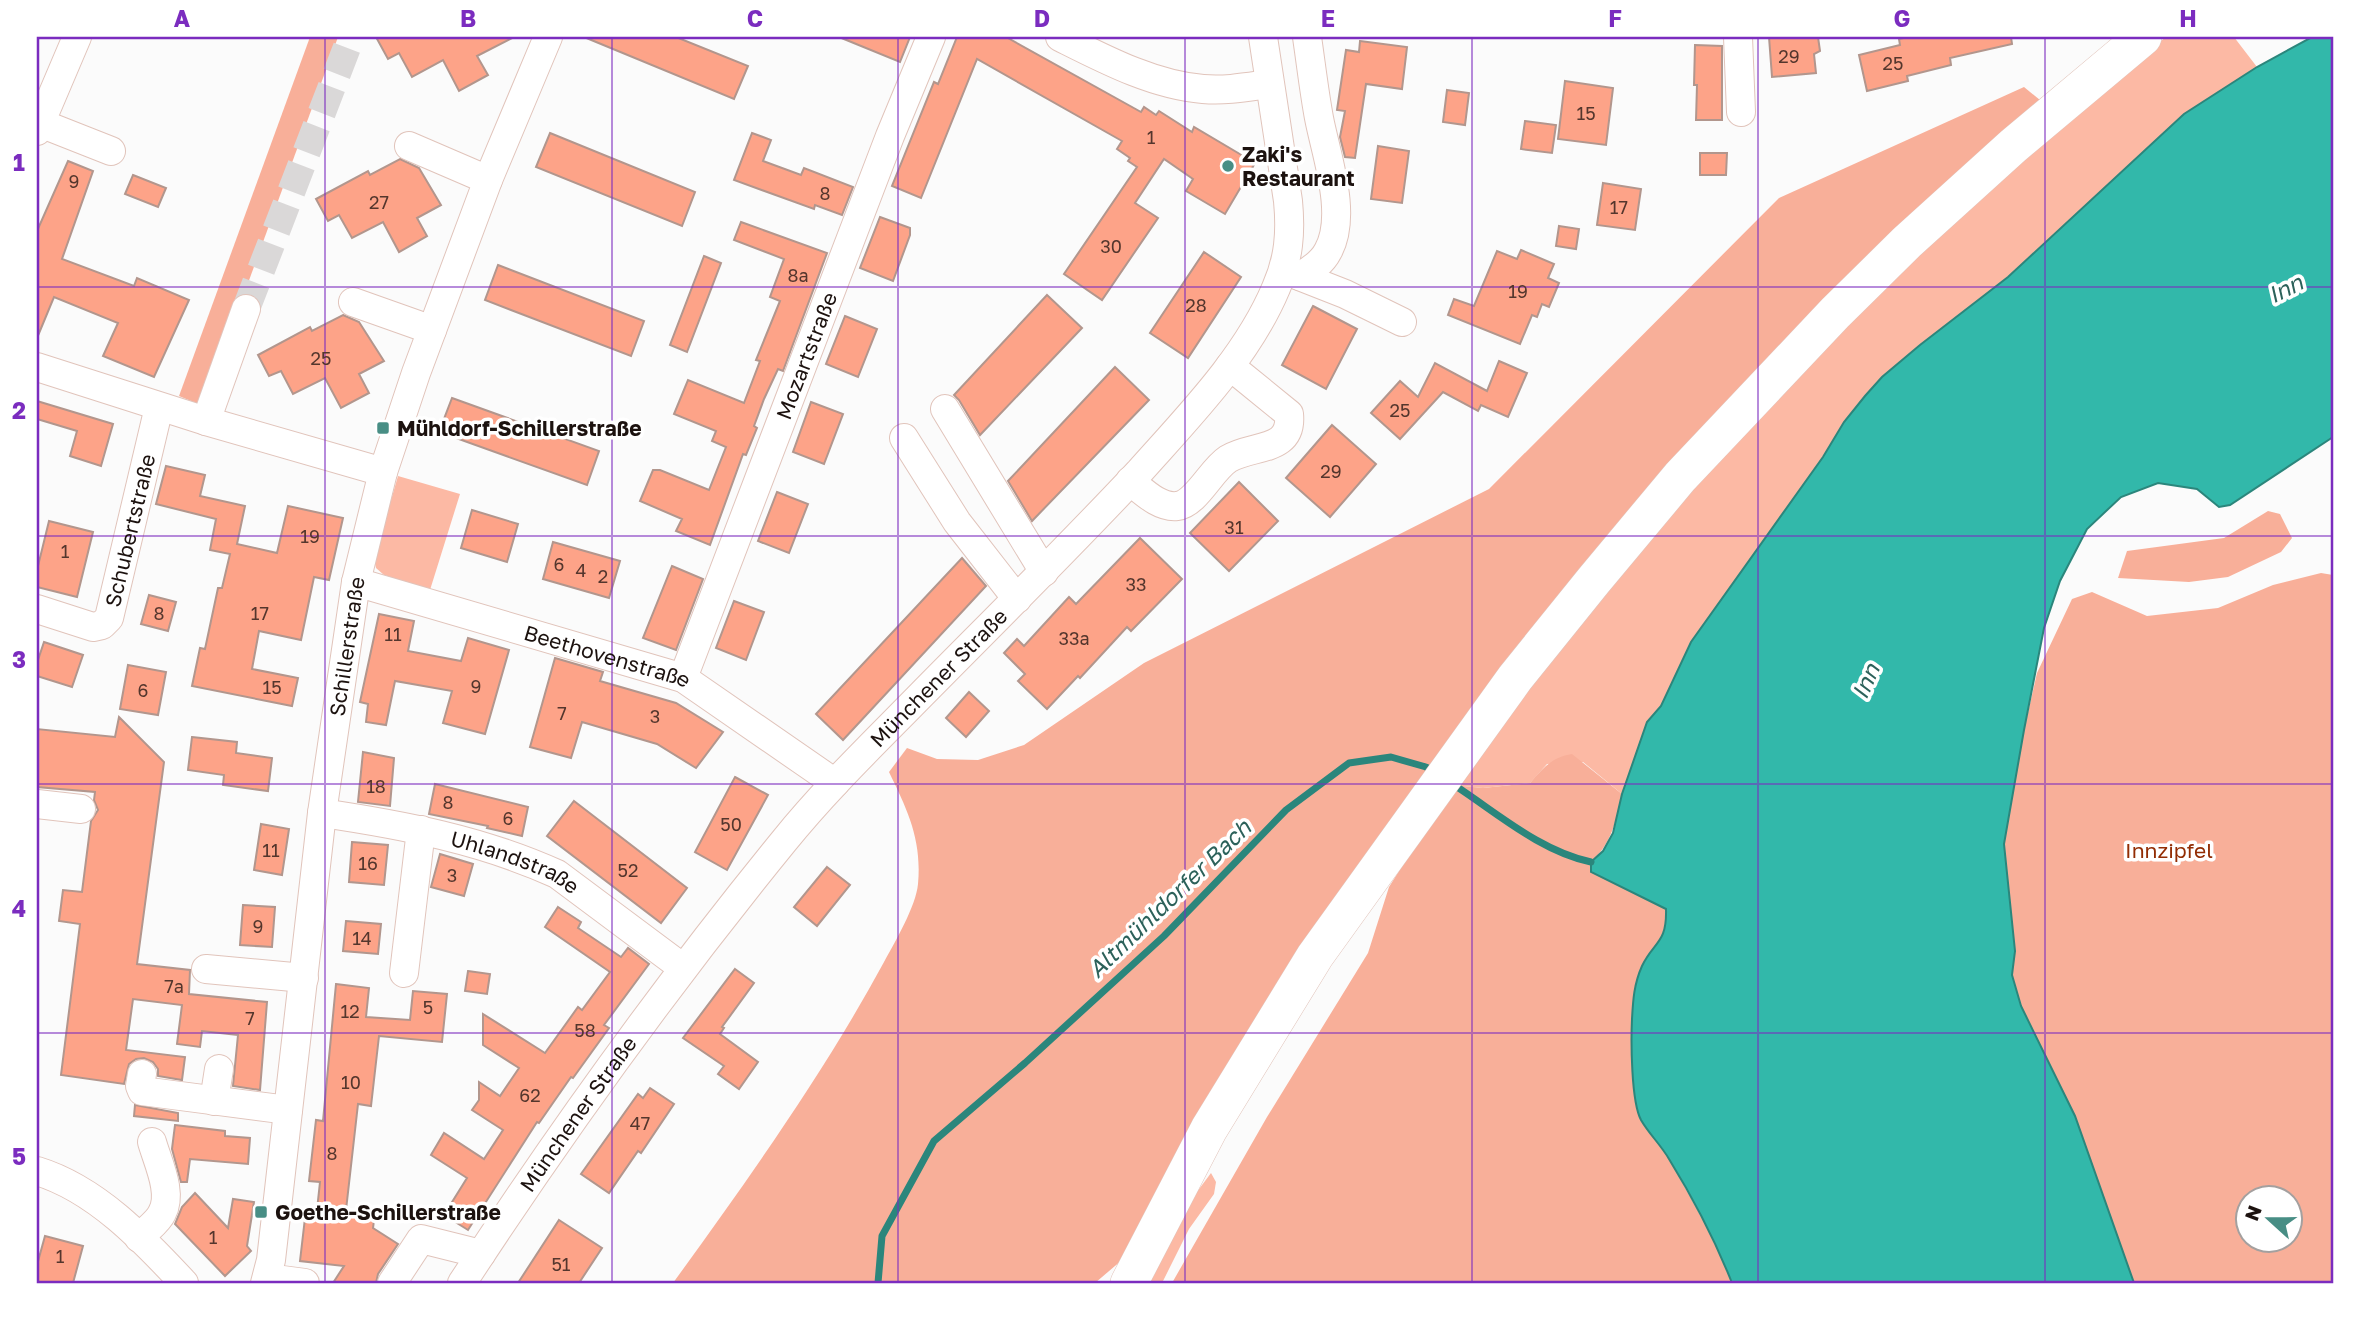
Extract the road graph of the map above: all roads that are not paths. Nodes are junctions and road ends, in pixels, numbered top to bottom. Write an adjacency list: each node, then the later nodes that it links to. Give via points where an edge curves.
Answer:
1 (77, 37): 12 (street)
2 (548, 37): 15 (street, Schillerstraße)
3 (931, 37): 33 (street, Mozartstraße)
4 (1059, 37): 9 (street)
5 (1263, 37): 10 (street, Münchener Straße)
6 (1307, 37): 16 (street, Münchener Straße, via 1333,179 1335,228 1320,263)
7 (1738, 37): 11 (street)
8 (2143, 37): 56 (main road, via 1907,242 1835,313 1680,477 1586,590 1515,678 1315,956 1209,1129)
9 (1100, 46): 10 (street, via 1142,74 1183,87 1221,90)
10 (1269, 84): 16 (street, Münchener Straße, via 1291,228)
11 (1741, 112)
12 (39, 127): 14 (street)
13 (409, 146): 15 (street)
14 (111, 151)
15 (488, 180): 20 (street, Schillerstraße)
16 (1291, 273): 19 (street); 21 (street, Münchener Straße)
17 (353, 302): 20 (street)
18 (246, 309): 25 (street)
19 (1402, 322)
20 (432, 330): 27 (street, Schillerstraße)
21 (1230, 366): 28 (street, Münchener Straße); 28 (street, via 1289,414 1283,439 1224,462 1179,506 1166,505)
22 (37, 367): 23 (street)
23 (159, 407): 25 (street); 32 (street, Schubertstraße, via 109,618 93,627)
24 (945, 409): 29 (street)
25 (206, 421): 27 (street)
26 (904, 438): 31 (street, via 957,522)
27 (383, 472): 30 (street, Schillerstraße)
28 (1130, 481): 29 (street, Münchener Straße)
29 (1044, 572): 31 (street, Münchener Straße)
30 (356, 582): 33 (street, Beethovenstraße); 37 (street, Schillerstraße)
31 (1017, 599): 34 (street, Münchener Straße)
32 (37, 610)
33 (683, 678): 34 (street, Beethovenstraße)
34 (835, 783): 39 (street, Münchener Straße)
35 (37, 804): 36 (street)
36 (81, 809)
37 (322, 813): 38 (street, Uhlandstraße); 42 (street, Schillerstraße)
38 (421, 830): 39 (street, Uhlandstraße, via 496,850 557,874); 41 (street)
39 (683, 968): 50 (street, Münchener Straße)
40 (206, 969): 42 (street)
41 (404, 973)
42 (304, 978): 46 (street, Schillerstraße)
43 (219, 1069): 45 (street)
44 (142, 1074): 45 (street, via 142,1091)
45 (214, 1101): 46 (street)
46 (288, 1110): 51 (street, Schillerstraße)
47 (152, 1142): 49 (street, via 166,1196 162,1214)
48 (39, 1180): 49 (street, via 85,1194)
49 (139, 1238): 52 (street)
50 (481, 1254): 54 (street, via 421,1239); 55 (street, Münchener Straße)
51 (266, 1280): 53 (street)
52 (184, 1283)
53 (304, 1283)
54 (392, 1283)
55 (462, 1283)
56 (1129, 1283)

